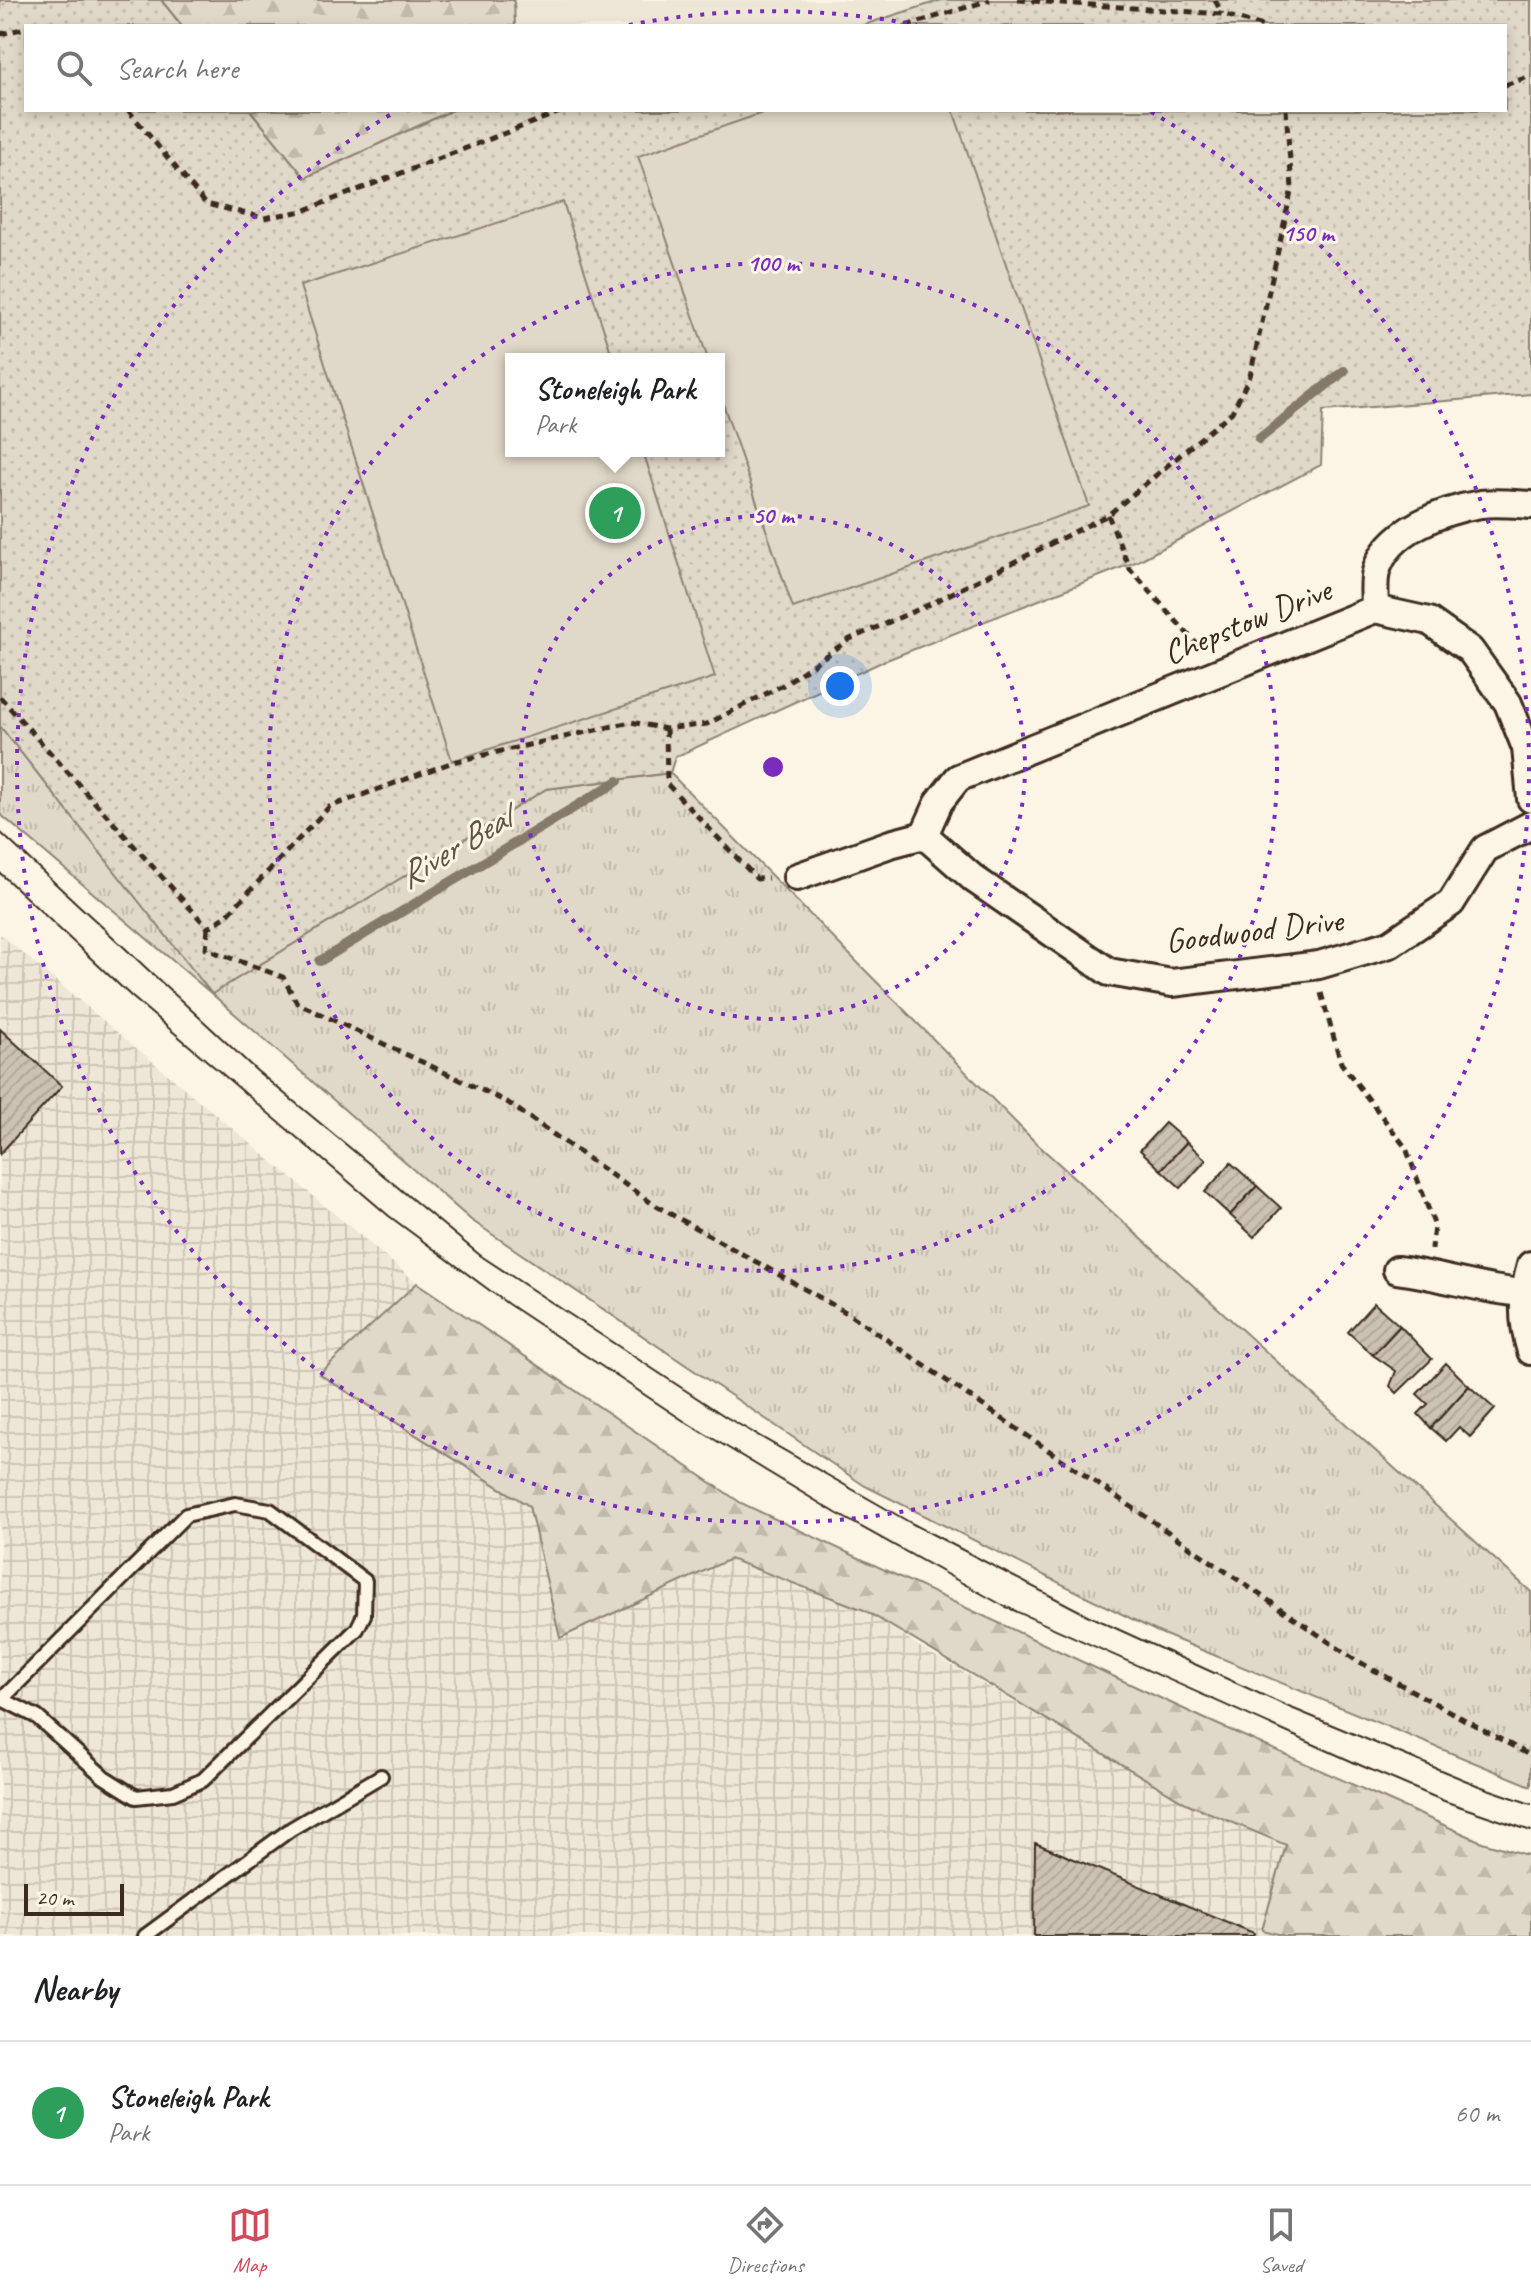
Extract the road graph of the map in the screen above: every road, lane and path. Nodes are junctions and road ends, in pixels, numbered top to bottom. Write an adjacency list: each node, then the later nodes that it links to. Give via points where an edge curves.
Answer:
1 (990, 0): 5 (path)
2 (1018, 0): 4 (path)
3 (1215, 0): 4 (path)
4 (1222, 14): 6 (path)
5 (912, 24)
6 (1256, 24)
7 (24, 28): 8 (path)
8 (0, 34)
9 (1531, 76): 10 (path)
10 (1507, 84)
11 (130, 112): 12 (path, via 206,204 264,218 303,211)
12 (560, 112)
13 (1286, 112): 15 (path, via 1292,188 1250,376 1232,412)
14 (1531, 505): 16 (street, via 1483,504 1449,512 1407,533 1376,571)
15 (1108, 515): 17 (path, via 1130,569); 19 (path, via 850,639 783,685 707,724)
16 (1375, 609): 17 (street, Chepstow Drive); 20 (street, Chepstow Drive, via 1429,621 1470,650 1508,703 1526,748)
17 (1220, 670): 22 (street, Chepstow Drive, via 958,778 939,802)
18 (0, 697): 24 (path)
19 (666, 729): 23 (path, via 667,784 757,879); 24 (path, via 631,722 453,762 329,807 225,917)
20 (1531, 799)
21 (1531, 825): 25 (street, Goodwood Drive, via 1485,849 1451,903 1390,944)
22 (924, 835): 23 (street); 25 (street, Goodwood Drive, via 974,879 1109,972 1172,983)
23 (797, 877)
24 (208, 928): 32 (path, via 206,949 283,977 297,1003 507,1102 653,1204 849,1314 1354,1659)
25 (1313, 966): 28 (path, via 1341,1063 1406,1148 1434,1224)
26 (1531, 1265): 29 (street)
27 (1397, 1270): 28 (street)
28 (1430, 1274): 29 (street)
29 (1523, 1293): 30 (street)
30 (1531, 1351)
31 (1, 1699): 31 (lane, via 37,1717 119,1788 136,1797 173,1793 203,1780 357,1629 364,1615 365,1581 270,1510 235,1504 186,1515)
32 (1531, 1756)
33 (381, 1776): 34 (lane, via 291,1829)
34 (145, 1936)

